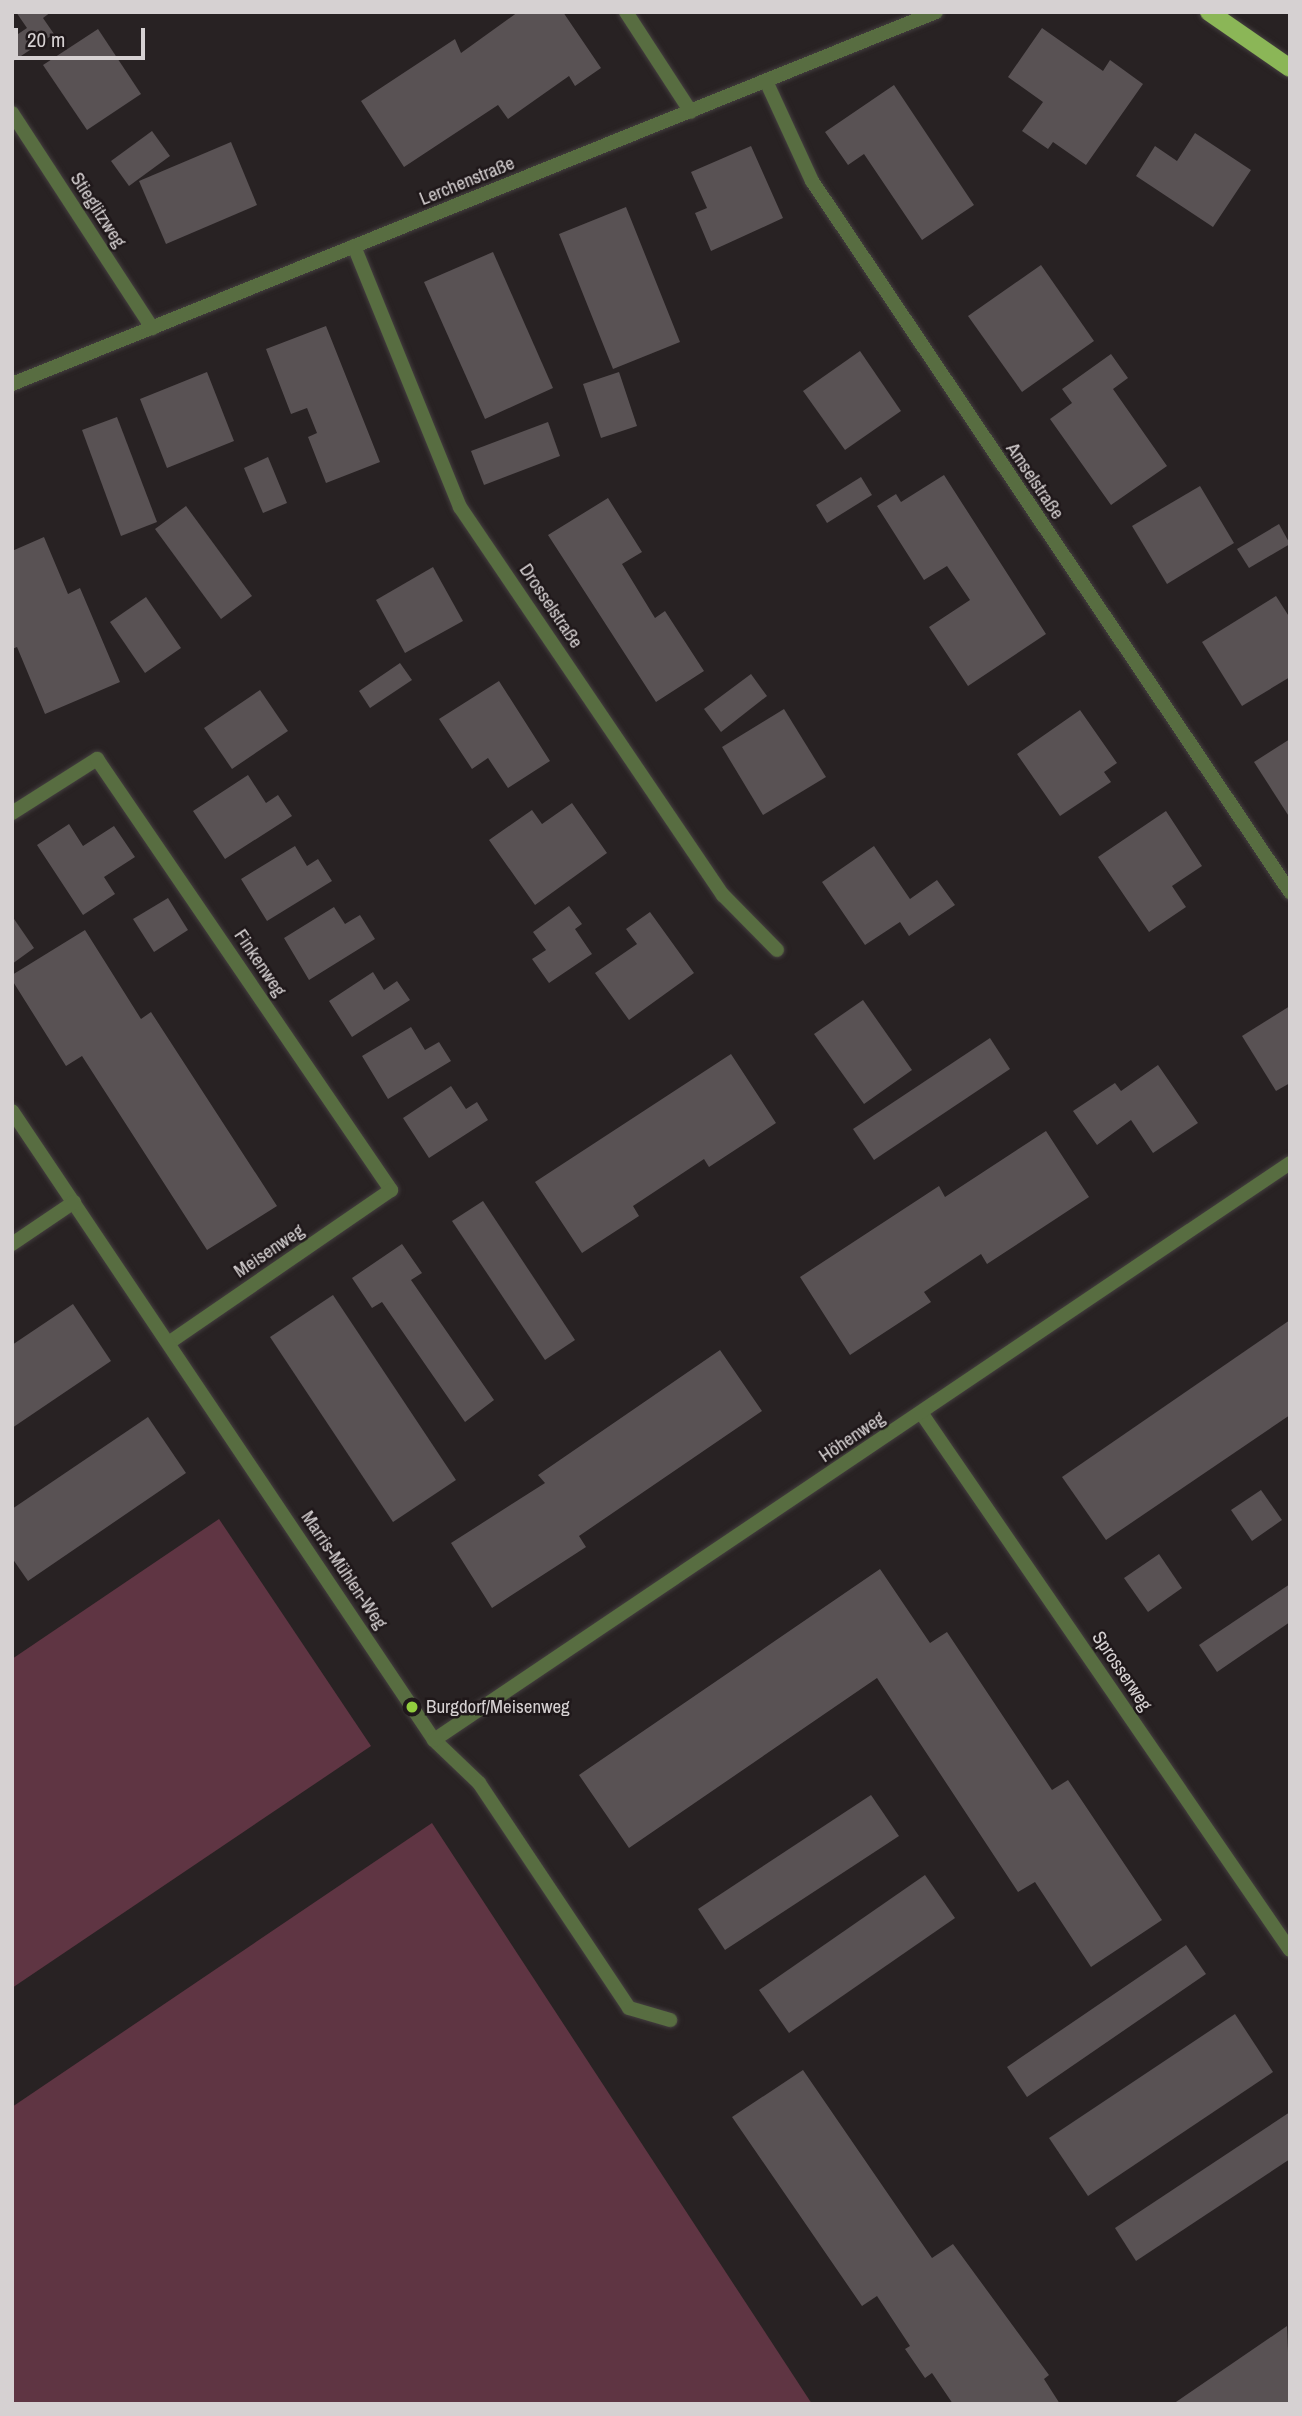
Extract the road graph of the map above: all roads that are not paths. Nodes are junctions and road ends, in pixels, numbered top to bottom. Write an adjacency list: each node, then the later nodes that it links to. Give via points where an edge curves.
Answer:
1 (626, 12): 6 (street)
2 (936, 12): 5 (street, Lerchenstraße)
3 (1209, 12): 4 (main road)
4 (1290, 68)
5 (766, 81): 6 (street, Lerchenstraße); 12 (street, Amselstraße, via 812,181)
6 (691, 111): 8 (street, Lerchenstraße)
7 (12, 113): 9 (street, Stieglitzweg)
8 (354, 246): 9 (street, Lerchenstraße); 13 (street, Drosselstraße, via 460,507 723,895)
9 (152, 328): 10 (street, Lerchenstraße)
10 (12, 384)
11 (12, 813): 16 (street, Finkenweg, via 97,759)
12 (1290, 892)
13 (777, 950)
14 (12, 1111): 17 (street, Marris-Mühlen-Weg)
15 (1290, 1163): 20 (street, Höhenweg)
16 (391, 1190): 19 (street, Meisenweg)
17 (74, 1202): 18 (street); 19 (street, Marris-Mühlen-Weg)
18 (12, 1244)
19 (168, 1343): 21 (street, Marris-Mühlen-Weg)
20 (922, 1414): 21 (street, Höhenweg); 22 (street, Sprosserweg)
21 (434, 1740): 23 (street, Marris-Mühlen-Weg, via 479,1783 629,2008)
22 (1290, 1950)
23 (670, 2020)

